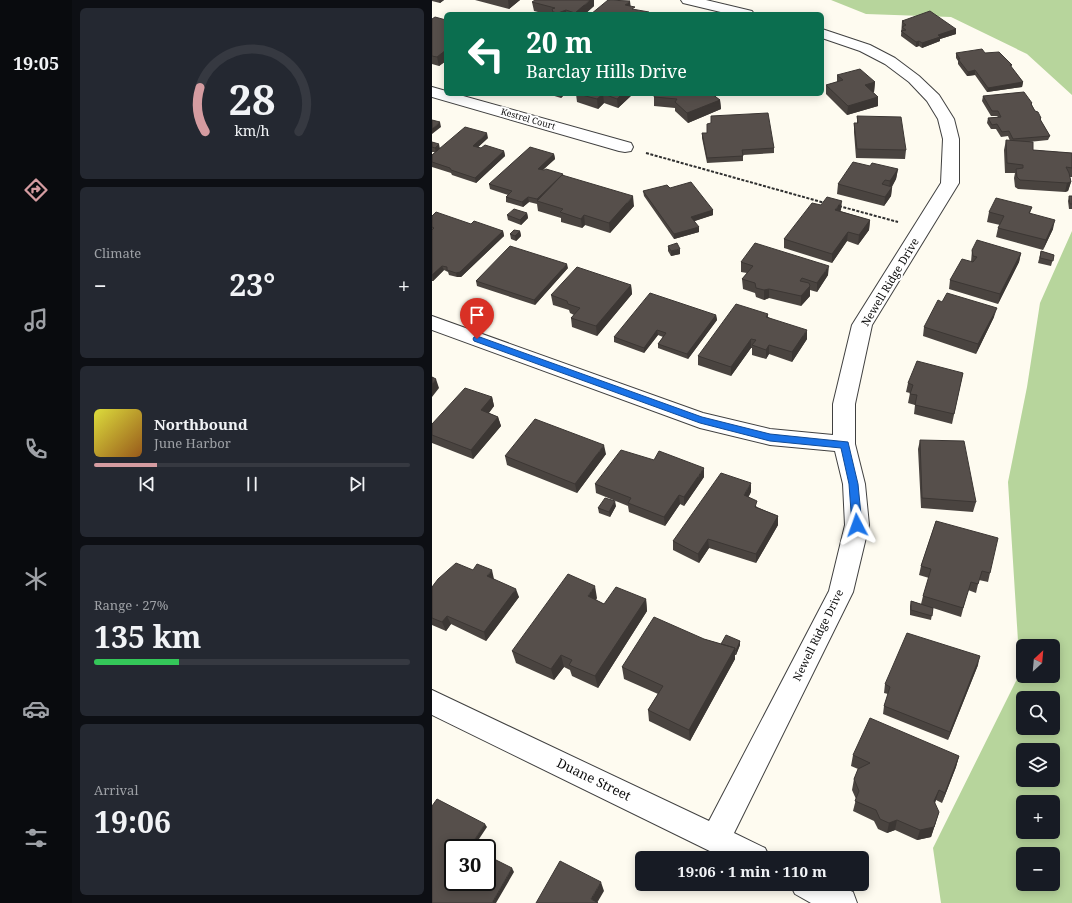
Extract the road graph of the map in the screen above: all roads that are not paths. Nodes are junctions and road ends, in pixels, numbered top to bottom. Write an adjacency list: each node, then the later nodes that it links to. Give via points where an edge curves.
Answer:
1 (688, 0): 2 (street)
2 (739, 12)
3 (824, 34): 9 (street, Newell Ridge Drive, via 865,48 914,78 933,98 946,119 951,139 950,183 862,325 844,404)
4 (432, 92): 5 (street, Kestrel Court)
5 (444, 95)
6 (446, 96): 7 (street, Kestrel Court)
7 (625, 147)
8 (432, 323): 9 (street, via 700,420 770,437)
9 (844, 444): 11 (street, Newell Ridge Drive, via 854,484 857,525 841,592)
10 (432, 702): 11 (street, Duane Street)
11 (716, 838): 12 (street, Duane Street)
12 (741, 851)
13 (819, 891): 14 (street)
14 (842, 903)

